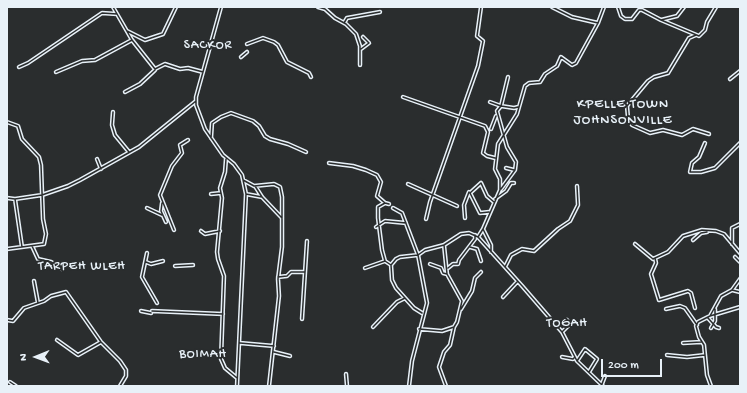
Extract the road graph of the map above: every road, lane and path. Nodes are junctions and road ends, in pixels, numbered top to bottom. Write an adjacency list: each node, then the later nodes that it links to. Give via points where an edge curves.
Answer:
1 (113, 7): 12 (street)
2 (176, 7): 16 (street, via 163,34 145,40)
3 (221, 7): 29 (street)
4 (318, 7): 14 (street)
5 (481, 7): 41 (street, via 477,36 483,41 478,66)
6 (552, 7): 15 (street, via 572,17)
7 (604, 7): 15 (street)
8 (618, 7): 13 (street, via 625,19 632,19 639,10 642,10)
9 (684, 7): 13 (street, via 677,16)
10 (716, 7): 17 (street, via 701,35)
11 (380, 12): 14 (street, via 347,18)
12 (117, 14): 16 (street); 25 (street, via 102,13)
13 (661, 20): 17 (street)
14 (344, 23): 21 (street, via 356,34)
15 (598, 23): 38 (street, via 576,63 572,65 561,57 557,66 545,74 540,82 526,84)
16 (127, 31): 19 (street)
17 (696, 35): 45 (street, via 689,38 668,73 648,81 627,106 628,118 632,125 650,133 663,130 682,135 693,129)
18 (363, 37): 21 (street, via 369,43)
19 (132, 40): 26 (street); 28 (street, via 95,60 82,61)
20 (248, 44): 30 (street, via 263,38 274,42 287,62 309,73)
21 (360, 50): 24 (street)
22 (247, 52): 23 (street)
23 (241, 57)
24 (360, 65)
25 (19, 67)
26 (155, 69): 29 (street, via 165,64); 33 (street, via 140,84)
27 (740, 71): 32 (street)
28 (56, 72)
29 (203, 72): 35 (street)
30 (311, 77)
31 (508, 77): 37 (street)
32 (730, 79)
33 (125, 92)
34 (403, 97): 41 (street)
35 (196, 101): 46 (street, via 202,122); 50 (street)
36 (490, 102): 37 (street)
37 (501, 106): 38 (street); 40 (street)
38 (518, 107): 44 (street)
39 (113, 112): 50 (street, via 112,125 115,135)
40 (497, 115): 43 (street); 44 (street)
41 (460, 116): 52 (street, via 487,127 483,152); 72 (street)
42 (7, 122): 71 (street, via 18,126 22,139 39,157)
43 (491, 129)
44 (504, 133): 52 (street); 58 (street, via 507,147 516,162)
45 (709, 134)
46 (211, 138): 51 (street, via 212,123 221,116 231,113 253,122 270,139); 54 (street)
47 (188, 140): 77 (street, via 180,145 182,153 162,186)
48 (705, 143): 49 (street, via 699,157 692,163 690,172 715,168)
49 (740, 143)
50 (130, 152): 56 (street)
51 (306, 152)
52 (495, 158): 66 (street)
53 (97, 159): 56 (street)
54 (226, 159): 59 (street, via 240,171); 67 (street)
55 (329, 163): 78 (street, via 359,168 377,176 381,182 377,196)
56 (101, 168): 71 (street, via 68,186)
57 (506, 168): 58 (street)
58 (514, 170): 66 (street)
59 (243, 180): 60 (street); 61 (street)
60 (244, 183): 61 (street); 70 (street)
61 (249, 183): 64 (street)
62 (514, 183): 76 (street)
63 (408, 184): 72 (street)
64 (254, 186): 73 (street); 86 (street, via 280,186)
65 (577, 186): 125 (street, via 578,205 570,221 534,251 522,249 511,255)
66 (500, 190): 76 (street)
67 (221, 193): 69 (street); 97 (street)
68 (470, 193): 79 (street, via 481,183 487,196); 84 (street, via 480,213); 87 (street, via 468,192 464,205)
69 (211, 194)
70 (246, 194): 73 (street); 167 (street)
71 (42, 195): 75 (street); 106 (street, via 46,234 44,244)
72 (433, 196): 81 (street); 88 (street)
73 (262, 197): 86 (street)
74 (7, 198): 75 (street)
75 (15, 199): 107 (street)
76 (495, 199): 79 (street)
77 (162, 202): 85 (street); 95 (street)
78 (385, 202): 80 (street); 90 (street, via 378,207)
79 (494, 202): 84 (street)
80 (390, 204)
81 (457, 206)
82 (148, 208): 85 (street)
83 (393, 208): 91 (street, via 402,213)
84 (489, 212): 94 (street)
85 (162, 215): 89 (street)
86 (282, 218): 132 (street)
87 (465, 218)
88 (426, 219)
89 (166, 222)
90 (379, 224): 91 (street, via 385,221); 93 (street); 116 (street)
91 (406, 224): 113 (street)
92 (740, 224): 104 (street, via 732,228)
93 (376, 227)
94 (483, 229): 100 (street); 110 (street, via 491,245)
95 (174, 230)
96 (201, 231): 97 (street, via 204,234)
97 (220, 231): 151 (street, via 217,252 224,276)
98 (709, 231): 101 (street, via 701,233); 104 (street, via 724,234); 115 (street, via 702,230 683,236 668,252)
99 (475, 235): 100 (street); 105 (street, via 461,234); 108 (street)
100 (478, 237): 110 (street)
101 (693, 240)
102 (307, 241): 129 (street)
103 (635, 244): 115 (street)
104 (732, 244): 112 (street)
105 (444, 245): 113 (street, via 425,250); 127 (street)
106 (32, 246): 107 (street); 128 (street, via 38,259 51,262)
107 (22, 247): 109 (street)
108 (470, 247): 117 (street, via 477,249); 127 (street, via 458,264)
109 (7, 249)
110 (491, 252): 125 (street)
111 (147, 253): 118 (street)
112 (740, 253)
113 (418, 255): 123 (street, via 400,257); 150 (street, via 427,303)
114 (735, 257): 120 (street)
115 (655, 258): 144 (street, via 656,263 651,274 659,300 688,291 691,293)
116 (386, 261): 123 (street); 126 (street)
117 (481, 261)
118 (145, 262): 119 (street); 140 (street, via 142,276)
119 (163, 262)
120 (740, 262)
121 (430, 264): 131 (street, via 441,268 442,273)
122 (193, 265): 124 (street)
123 (391, 265): 139 (street, via 392,280)
124 (175, 266)
125 (505, 267): 135 (street)
126 (365, 268)
127 (448, 268): 131 (street)
128 (62, 269)
129 (304, 272): 132 (street, via 291,272 287,276); 154 (street)
130 (481, 272): 147 (street, via 475,278 472,291)
131 (447, 274): 147 (street, via 462,301)
132 (278, 277): 170 (street, via 280,296)
133 (740, 279): 136 (street)
134 (34, 281): 141 (street)
135 (517, 282): 138 (street); 156 (street)
136 (732, 290): 137 (street); 142 (street, via 720,296)
137 (740, 292)
138 (503, 297)
139 (405, 298): 150 (street); 159 (street, via 397,302)
140 (157, 302)
141 (38, 303): 155 (street, via 24,308 13,322); 166 (street, via 66,292)
142 (715, 307): 152 (street); 153 (street)
143 (740, 307): 152 (street)
144 (695, 308)
145 (666, 309): 158 (street, via 680,306 685,308)
146 (152, 310): 151 (street)
147 (460, 310): 160 (street)
148 (141, 311): 149 (street)
149 (151, 313)
150 (422, 313): 163 (street)
151 (223, 314): 181 (street, via 221,359 225,368)
152 (714, 316): 153 (street); 157 (street)
153 (709, 317): 157 (street); 158 (street)
154 (302, 319)
155 (7, 320)
156 (554, 322): 164 (street); 164 (street, via 564,324 567,320 570,324)
157 (714, 324): 161 (street); 162 (street)
158 (697, 325): 168 (street, via 696,331)
159 (373, 327)
160 (454, 327): 163 (street, via 438,332); 189 (street, via 450,345 444,352 439,367)
161 (711, 328)
162 (719, 328)
163 (419, 329): 188 (street)
164 (562, 332): 176 (street)
165 (57, 340): 166 (street, via 78,355)
166 (101, 342): 184 (street, via 126,370 126,376)
167 (239, 342): 170 (street); 181 (street)
168 (702, 342): 169 (street); 173 (street)
169 (683, 343)
170 (274, 346): 171 (street)
171 (274, 352): 174 (street); 186 (street)
172 (667, 355): 173 (street)
173 (705, 355): 191 (street)
174 (290, 356)
175 (562, 357): 176 (street)
176 (575, 357): 177 (street)
177 (577, 361): 178 (street); 178 (street, via 585,349 597,359)
178 (589, 372): 190 (street)
179 (346, 374): 187 (street)
180 (605, 376): 190 (street)
181 (237, 379): 185 (street)
182 (10, 382): 183 (street)
183 (16, 386)
184 (120, 386)
185 (237, 386)
186 (269, 386)
187 (347, 386)
188 (409, 386)
189 (446, 386)
190 (602, 386)
191 (711, 386)

